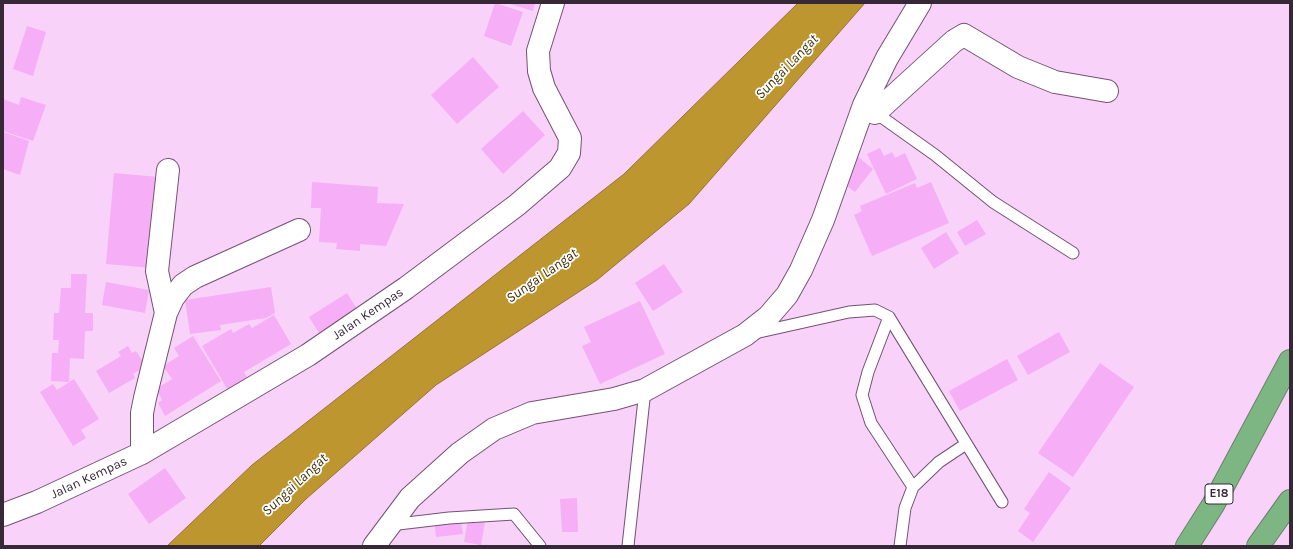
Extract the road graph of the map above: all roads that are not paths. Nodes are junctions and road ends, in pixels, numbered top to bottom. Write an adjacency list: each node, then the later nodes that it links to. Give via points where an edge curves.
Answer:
1 (553, 3): 14 (street, Jalan Kempas, via 538,51 539,71 544,88 570,138 569,154 560,168 518,205 406,288 315,350)
2 (920, 3): 4 (street, via 887,58)
3 (1107, 92): 4 (street, via 1049,79 1018,67 964,35)
4 (869, 109): 7 (lane, via 935,155 993,202); 10 (street, via 801,270 787,295 768,317)
5 (168, 170): 8 (street, via 157,271)
6 (299, 230): 8 (street, via 183,285)
7 (1073, 253)
8 (166, 312): 14 (street, via 142,413)
9 (889, 317): 10 (lane, via 875,310 849,312); 13 (lane); 15 (lane, via 862,395 871,423)
10 (745, 336): 12 (street)
11 (1290, 361): 24 (highway, E18, via 1213,505)
12 (645, 390): 19 (street, via 614,399 532,413 494,429 460,453 410,498); 22 (lane)
13 (966, 444): 15 (lane, via 939,462); 17 (lane)
14 (142, 453): 18 (street, Jalan Kempas)
15 (913, 487): 23 (lane, via 905,508)
16 (1290, 501): 25 (highway)
17 (1002, 502)
18 (3, 515)
19 (390, 525): 20 (street); 21 (lane, via 514,514)
20 (374, 546)
21 (540, 546)
22 (628, 546)
23 (900, 546)
24 (1187, 546)
25 (1258, 546)

